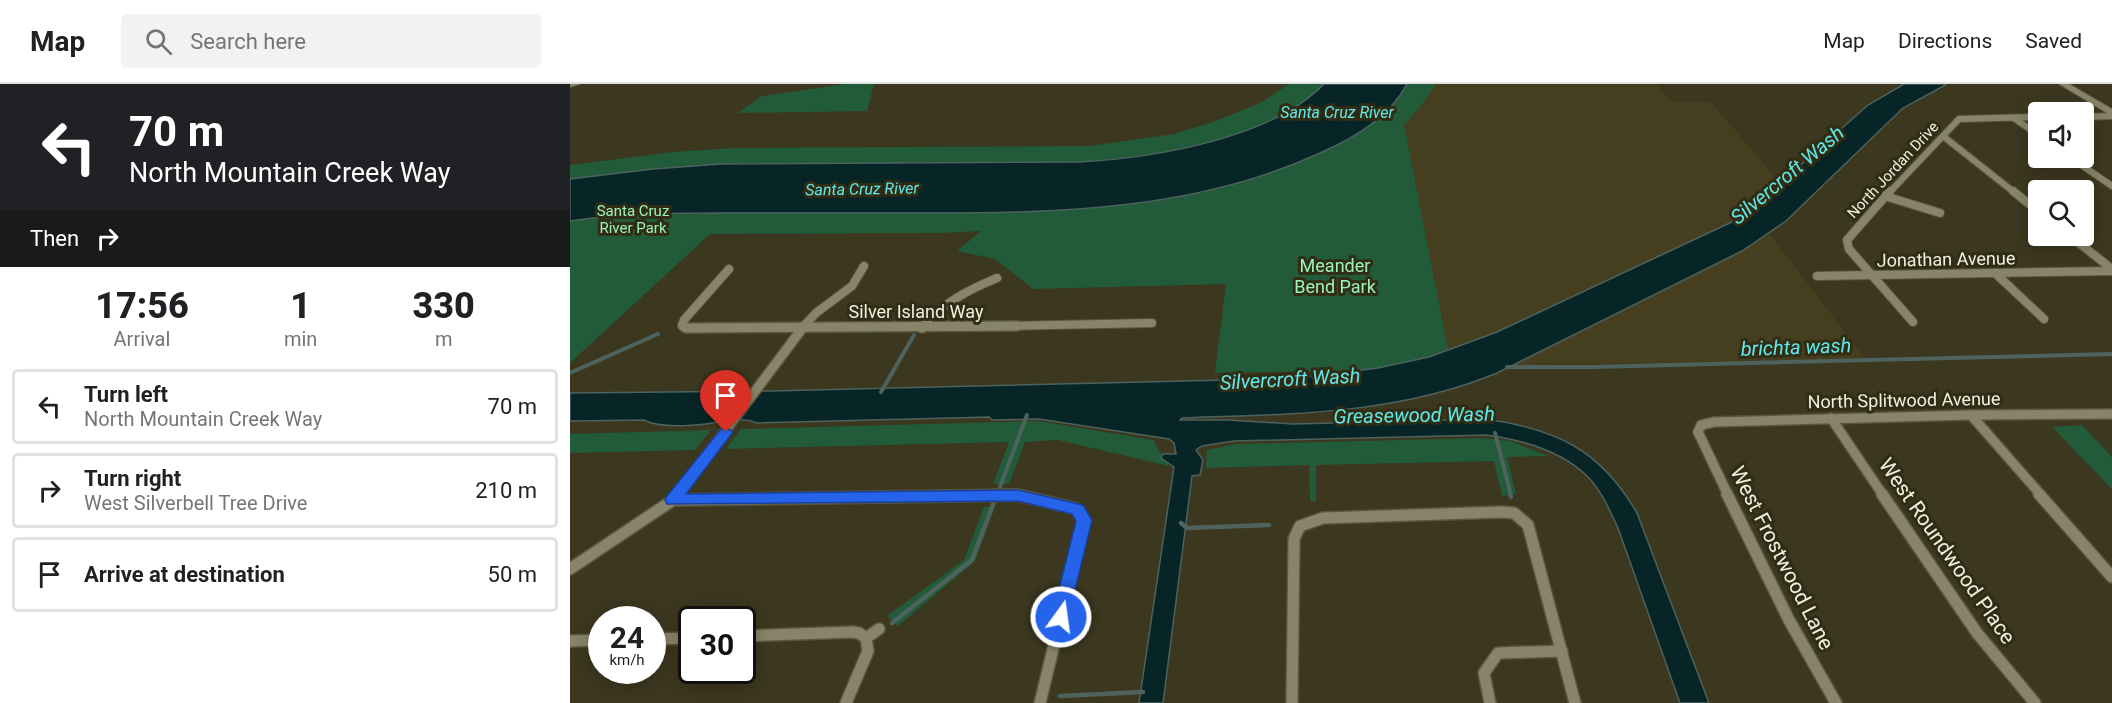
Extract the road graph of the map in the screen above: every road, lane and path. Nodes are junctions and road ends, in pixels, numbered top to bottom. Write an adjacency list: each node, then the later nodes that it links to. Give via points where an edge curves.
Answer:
1 (576, 84): 3 (main road)
2 (2063, 84): 4 (main road)
3 (570, 85)
4 (2112, 115): 6 (street)
5 (2094, 116): 6 (street)
6 (2101, 116): 9 (street)
7 (2028, 117): 8 (street, North Jordan Drive)
8 (2014, 118): 10 (street); 11 (street, North Jordan Drive, via 1959,119)
9 (2112, 123)
10 (2028, 128)
11 (1943, 136): 14 (street, North Jordan Drive); 15 (street)
12 (2086, 168): 13 (street)
13 (2112, 186)
14 (1886, 196): 16 (street); 23 (street, North Jordan Drive, via 1847,240 1849,249)
15 (2028, 203)
16 (1940, 213)
17 (2082, 246): 20 (street)
18 (864, 266): 28 (street, via 852,286)
19 (729, 269): 28 (street, Silver Island Way, via 681,326)
20 (2112, 270): 21 (street, Jonathan Avenue)
21 (1995, 273): 23 (street, Jonathan Avenue); 25 (street)
22 (1817, 276): 23 (street, Jonathan Avenue)
23 (1871, 276): 26 (street)
24 (997, 278): 29 (street, via 946,302)
25 (2044, 319)
26 (1913, 322)
27 (1152, 323): 29 (street, Silver Island Way)
28 (802, 328): 29 (street, Silver Island Way); 34 (street)
29 (922, 328)
30 (2112, 414): 31 (street, North Splitwood Avenue)
31 (1971, 415): 32 (street, North Splitwood Avenue); 36 (street)
32 (1831, 418): 33 (street, North Splitwood Avenue); 49 (street, West Roundwood Place, via 1977,633)
33 (1697, 426): 48 (street, West Frostwood Lane, via 1784,610)
34 (673, 500): 35 (street); 44 (street, via 1018,495 1064,504 1085,513)
35 (570, 569)
36 (2112, 577)
37 (879, 629): 39 (street)
38 (756, 635): 39 (street, via 852,632)
39 (866, 638): 43 (street, via 868,651)
40 (588, 640): 41 (street)
41 (570, 641)
42 (1562, 651): 45 (street, via 1525,517 1501,512 1296,522); 46 (street, via 1498,653 1484,672); 47 (street)
43 (846, 703)
44 (1040, 703)
45 (1292, 703)
46 (1490, 703)
47 (1575, 703)
48 (1836, 703)
49 (2035, 703)

